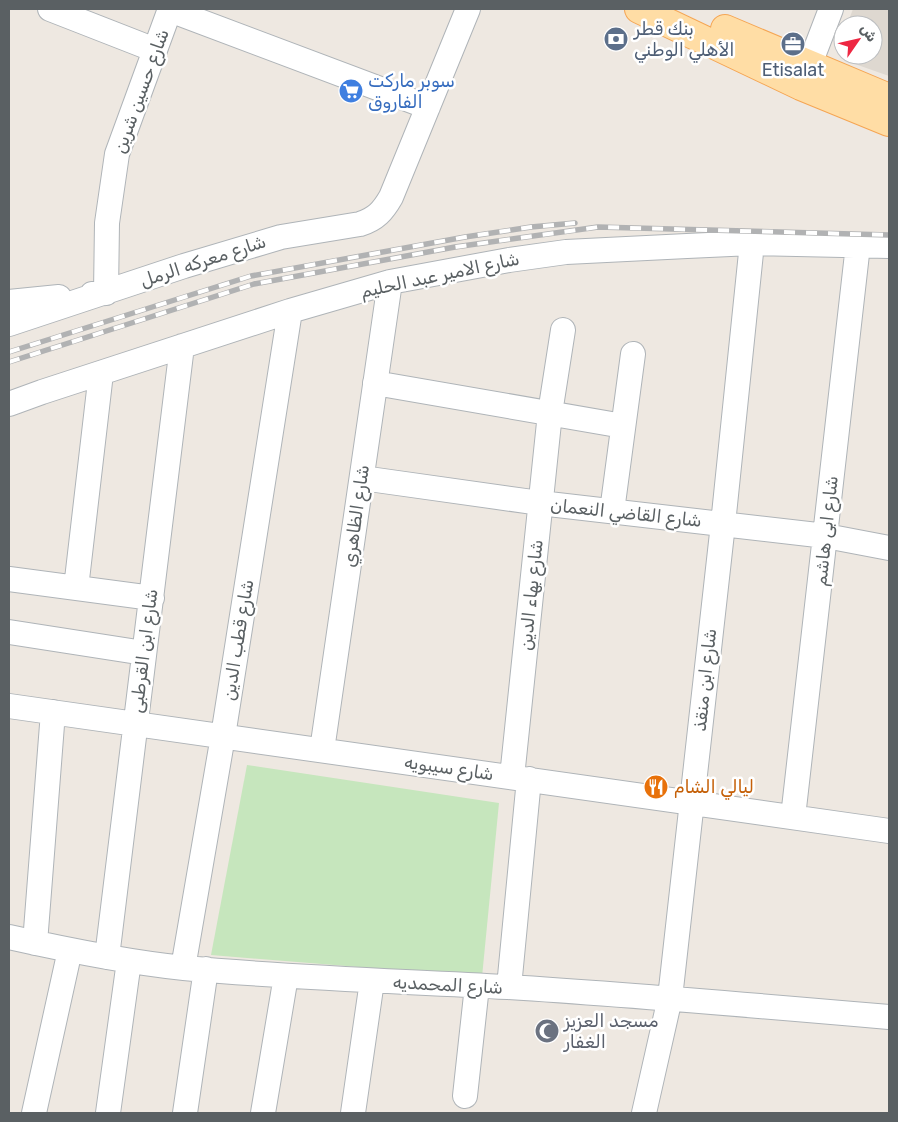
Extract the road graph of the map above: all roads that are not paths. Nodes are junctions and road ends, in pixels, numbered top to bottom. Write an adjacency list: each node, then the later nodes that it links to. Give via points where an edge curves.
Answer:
1 (50, 9): 7 (street)
2 (468, 9): 10 (street, شارع معركه الرمل)
3 (639, 9): 8 (main road)
4 (676, 9): 8 (main road)
5 (831, 9): 8 (street)
6 (170, 10): 7 (street, شارع حسين شرين); 10 (street)
7 (155, 50): 16 (street, شارع حسين شرين, via 116,154 107,223)
8 (805, 76): 9 (main road); 11 (main road)
9 (889, 98)
10 (428, 107): 16 (street, شارع معركه الرمل, via 391,197 370,221 280,237)
11 (889, 122)
12 (752, 244): 13 (street, شارع الامير عبد الحليم); 15 (street, شارع الامير عبد الحليم, via 566,252); 31 (street, شارع ابن منقذ)
13 (858, 245): 14 (street, شارع الامير عبد الحليم); 32 (street, شارع ابى هاشم)
14 (889, 246)
15 (390, 282): 18 (street, شارع الامير عبد الحليم); 24 (street, شارع الظاهري)
16 (106, 293): 17 (street); 19 (street, شارع معركه الرمل)
17 (9, 302)
18 (290, 311): 21 (street, شارع الامير عبد الحليم); 42 (street, شارع قطب الدين)
19 (9, 324)
20 (563, 330): 26 (street, شارع بهاء الدين)
21 (182, 346): 23 (street, شارع الامير عبد الحليم); 36 (street, شارع ابن القرطبى)
22 (632, 354): 27 (street)
23 (101, 373): 25 (street, شارع الامير عبد الحليم); 35 (street)
24 (375, 382): 26 (street); 28 (street, شارع الظاهري)
25 (9, 404)
26 (550, 413): 27 (street); 29 (street, شارع بهاء الدين)
27 (623, 426): 30 (street)
28 (362, 478): 29 (street, شارع القاضي النعمان); 43 (street, شارع الظاهري)
29 (540, 503): 30 (street, شارع القاضي النعمان); 44 (street, شارع بهاء الدين)
30 (612, 511): 31 (street, شارع القاضي النعمان)
31 (723, 524): 32 (street, شارع القاضي النعمان); 45 (street, شارع ابن منقذ)
32 (826, 536): 33 (street, شارع القاضي النعمان); 46 (street, شارع ابى هاشم)
33 (889, 548)
34 (9, 579): 35 (street)
35 (76, 588): 36 (street)
36 (152, 598): 38 (street, شارع ابن القرطبى)
37 (9, 632): 38 (street)
38 (144, 653): 41 (street, شارع ابن القرطبى)
39 (9, 706): 40 (street, شارع سيبويه)
40 (53, 712): 41 (street, شارع سيبويه); 49 (street)
41 (135, 723): 42 (street, شارع سيبويه); 51 (street, شارع ابن القرطبى)
42 (223, 736): 43 (street, شارع سيبويه); 52 (street, شارع قطب الدين)
43 (322, 750): 44 (street, شارع سيبويه)
44 (520, 778): 45 (street, شارع سيبويه); 56 (street, شارع بهاء الدين)
45 (692, 802): 46 (street, شارع سيبويه); 57 (street, شارع ابن منقذ)
46 (793, 817): 47 (street, شارع سيبويه)
47 (889, 831)
48 (9, 938): 49 (street, شارع المحمديه)
49 (35, 943): 50 (street, شارع المحمديه)
50 (70, 950): 51 (street, شارع المحمديه); 60 (street)
51 (118, 959): 52 (street, شارع المحمديه); 61 (street, شارع ابن القرطبى)
52 (195, 969): 53 (street, شارع المحمديه); 62 (street, شارع قطب الدين)
53 (286, 976): 54 (street, شارع المحمديه); 63 (street)
54 (372, 982): 55 (street, شارع المحمديه); 64 (street)
55 (476, 986): 56 (street, شارع المحمديه); 59 (street)
56 (509, 987): 57 (street, شارع المحمديه)
57 (670, 998): 58 (street, شارع المحمديه); 65 (street, شارع ابن منقذ)
58 (889, 1018)
59 (465, 1096)
60 (34, 1113)
61 (108, 1113)
62 (185, 1113)
63 (263, 1113)
64 (353, 1113)
65 (644, 1113)

